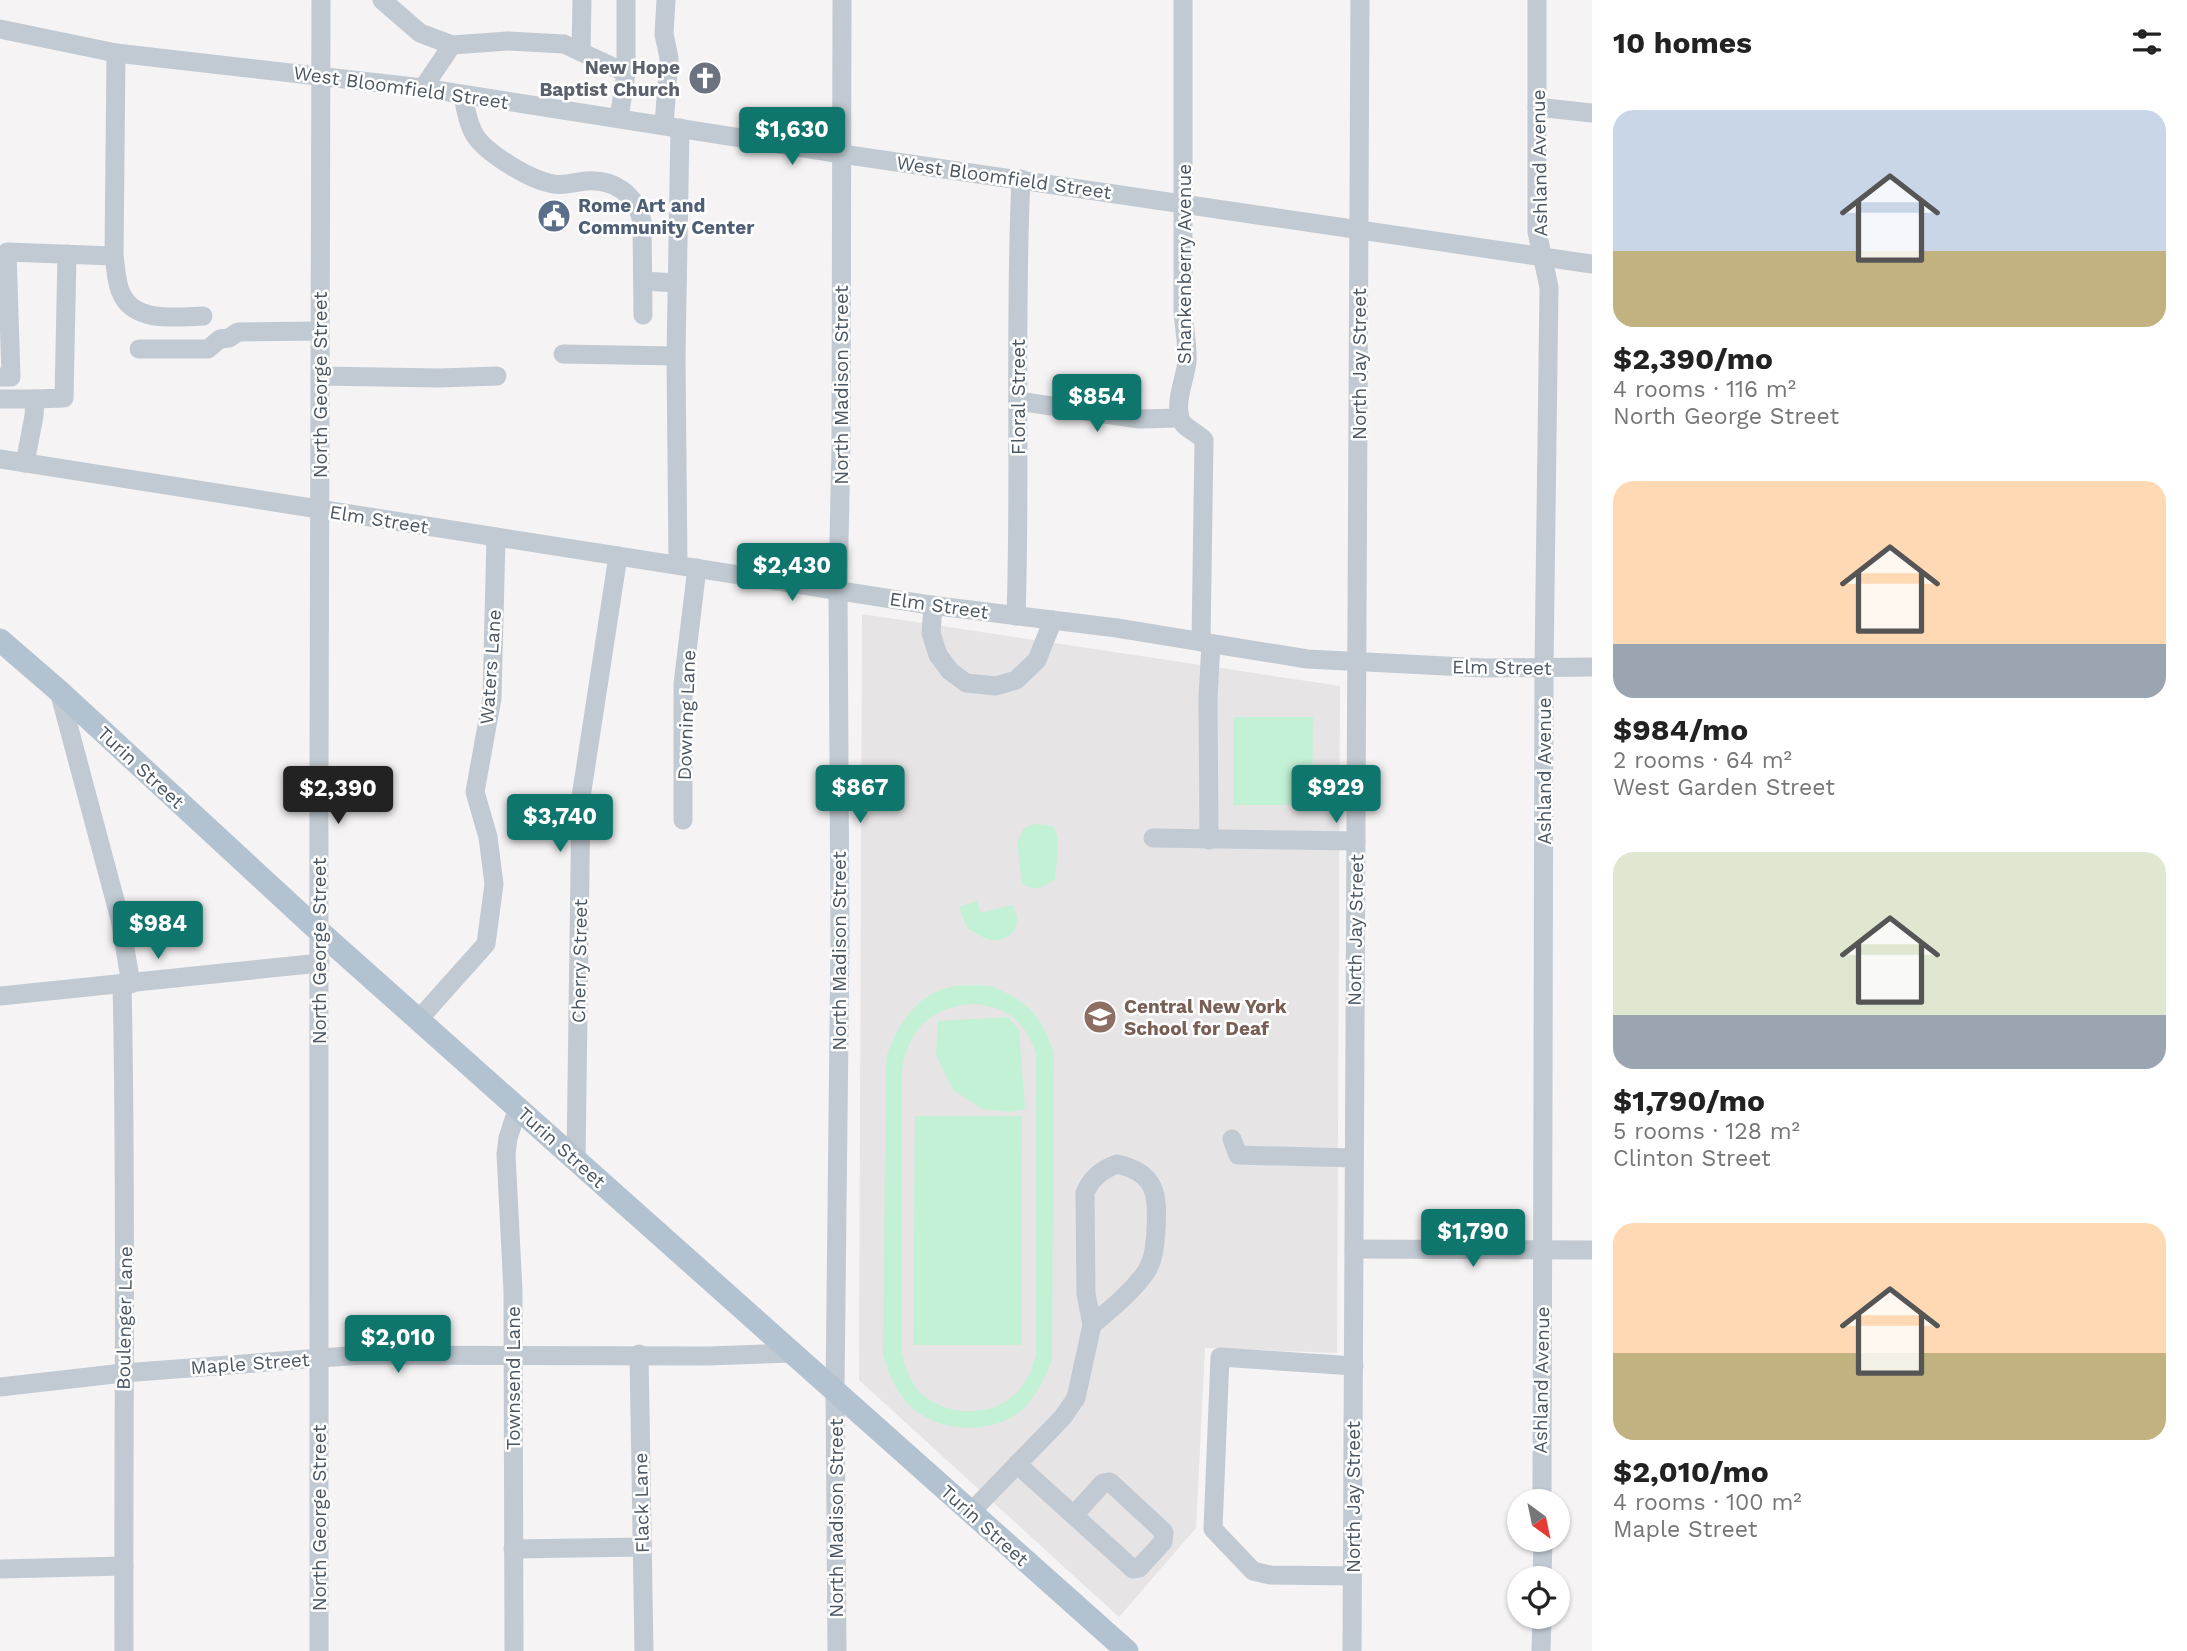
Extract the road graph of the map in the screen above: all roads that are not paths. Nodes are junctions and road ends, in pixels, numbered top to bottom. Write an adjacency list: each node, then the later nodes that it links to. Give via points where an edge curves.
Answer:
1 (320, 0): 15 (street, North George Street)
2 (382, 0): 11 (street, via 420,33)
3 (582, 0): 12 (street)
4 (626, 0): 14 (street)
5 (666, 0): 21 (street, Downing Lane, via 664,34)
6 (842, 0): 22 (street, North Madison Street)
7 (1183, 0): 24 (street, Shankenberry Avenue)
8 (1360, 0): 25 (street, North Jay Street)
9 (1537, 0): 18 (street, Ashland Avenue)
10 (0, 29): 13 (street, West Bloomfield Street)
11 (452, 45): 12 (street, via 564,44); 16 (street)
12 (581, 52): 14 (street)
13 (116, 53): 15 (street, West Bloomfield Street); 27 (street)
14 (626, 73): 20 (street)
15 (320, 75): 16 (street, West Bloomfield Street); 34 (street, North George Street)
16 (423, 88): 17 (street, West Bloomfield Street)
17 (463, 96): 20 (street, West Bloomfield Street); 30 (street, via 476,137 502,160 551,184 605,182 630,195 642,221)
18 (1537, 107): 19 (street); 28 (street, Ashland Avenue, via 1536,232)
19 (1592, 113)
20 (619, 118): 21 (street, West Bloomfield Street)
21 (672, 127): 22 (street, West Bloomfield Street); 31 (street, Downing Lane)
22 (842, 154): 23 (street, West Bloomfield Street); 51 (street, North Madison Street)
23 (1021, 179): 24 (street, West Bloomfield Street); 43 (street, Floral Street)
24 (1184, 204): 25 (street, West Bloomfield Street); 44 (street, Shankenberry Avenue, via 1187,361)
25 (1359, 231): 28 (street, West Bloomfield Street); 57 (street, North Jay Street)
26 (67, 254): 27 (street); 40 (street, via 7,252); 42 (street, via 64,398)
27 (114, 256): 33 (street, via 128,305 155,316)
28 (1542, 257): 29 (street, West Bloomfield Street); 58 (street, Ashland Avenue, via 1549,287)
29 (1592, 264)
30 (643, 281): 31 (street); 32 (street)
31 (677, 283): 37 (street, Downing Lane)
32 (643, 315)
33 (203, 316)
34 (320, 331): 35 (street, via 238,332 208,349); 38 (street, North George Street)
35 (139, 349)
36 (563, 355): 37 (street)
37 (676, 356): 50 (street, Downing Lane)
38 (320, 376): 39 (street); 47 (street, North George Street)
39 (497, 376)
40 (6, 377): 41 (street)
41 (6, 399): 42 (street)
42 (35, 399): 46 (street)
43 (1018, 401): 44 (street, via 1139,419); 53 (street, Floral Street)
44 (1180, 418): 56 (street, via 1204,440)
45 (0, 459): 46 (street, Elm Street)
46 (24, 463): 47 (street, Elm Street)
47 (320, 510): 48 (street, Elm Street); 65 (street, North George Street)
48 (496, 537): 49 (street, Elm Street); 69 (street, Waters Lane, via 492,698 475,792 488,837 494,884 486,944)
49 (618, 556): 50 (street, Elm Street); 73 (street, Cherry Street, via 581,797)
50 (688, 567): 51 (street, Elm Street); 61 (street, Downing Lane)
51 (838, 590): 52 (street, Elm Street); 85 (street, North Madison Street)
52 (933, 605): 53 (street, Elm Street); 54 (street, via 931,633 938,655 966,683 996,685 1016,680 1037,660)
53 (1016, 616): 54 (street, Elm Street)
54 (1053, 620): 56 (street, Elm Street)
55 (0, 640): 60 (main road, Turin Street)
56 (1206, 643): 57 (street, Elm Street); 63 (street)
57 (1358, 663): 58 (street, Elm Street); 64 (street, North Jay Street)
58 (1544, 667): 59 (street, Elm Street); 75 (street, Ashland Avenue)
59 (1592, 667)
60 (59, 691): 65 (main road, Turin Street); 67 (street, Boulenger Lane, via 120,919)
61 (683, 820)
62 (1153, 838): 63 (street)
63 (1209, 840): 64 (street)
64 (1356, 841): 72 (street, North Jay Street)
65 (320, 932): 66 (street, North George Street); 69 (main road, Turin Street)
66 (320, 963): 67 (street); 81 (street, North George Street)
67 (127, 984): 68 (street); 83 (street, Boulenger Lane)
68 (0, 996)
69 (419, 1019): 70 (main road, Turin Street)
70 (518, 1107): 73 (main road, Turin Street); 80 (street, Townsend Lane, via 506,1154)
71 (1232, 1139): 72 (street, via 1238,1155)
72 (1354, 1158): 74 (street, North Jay Street)
73 (576, 1159): 78 (main road, Turin Street)
74 (1354, 1249): 75 (street); 82 (street, North Jay Street)
75 (1542, 1249): 76 (street); 87 (street, Ashland Avenue)
76 (1592, 1250)
77 (1091, 1325): 77 (street, via 1148,1270 1155,1249 1158,1199 1142,1174 1117,1164 1104,1169 1085,1193 1086,1294); 86 (street, via 1076,1398)
78 (794, 1353): 79 (street, Maple Street); 85 (main road, Turin Street)
79 (639, 1354): 80 (street, Maple Street); 90 (street, Flack Lane)
80 (512, 1355): 81 (street, Maple Street); 91 (street, Townsend Lane)
81 (319, 1358): 83 (street, Maple Street); 97 (street, North George Street)
82 (1354, 1366): 94 (street, North Jay Street); 94 (street, via 1220,1357 1213,1529 1253,1571)
83 (123, 1373): 84 (street, Maple Street); 92 (street, Boulenger Lane)
84 (0, 1387)
85 (835, 1390): 88 (main road, Turin Street); 100 (street, North Madison Street)
86 (1017, 1464): 88 (street); 89 (street)
87 (1542, 1489)
88 (971, 1512): 101 (main road, Turin Street)
89 (1074, 1515): 89 (street, via 1133,1569 1163,1542 1164,1532 1110,1482 1103,1483)
90 (642, 1547): 91 (street); 99 (street, Flack Lane)
91 (513, 1549): 98 (street, Townsend Lane)
92 (124, 1566): 93 (street); 96 (street, Boulenger Lane)
93 (0, 1569)
94 (1352, 1576): 102 (street, North Jay Street)
95 (1542, 1629): 103 (street)
96 (124, 1651)
97 (319, 1651)
98 (514, 1651)
99 (643, 1651)
100 (836, 1651)
101 (1127, 1651)
102 (1352, 1651)
103 (1541, 1651)

